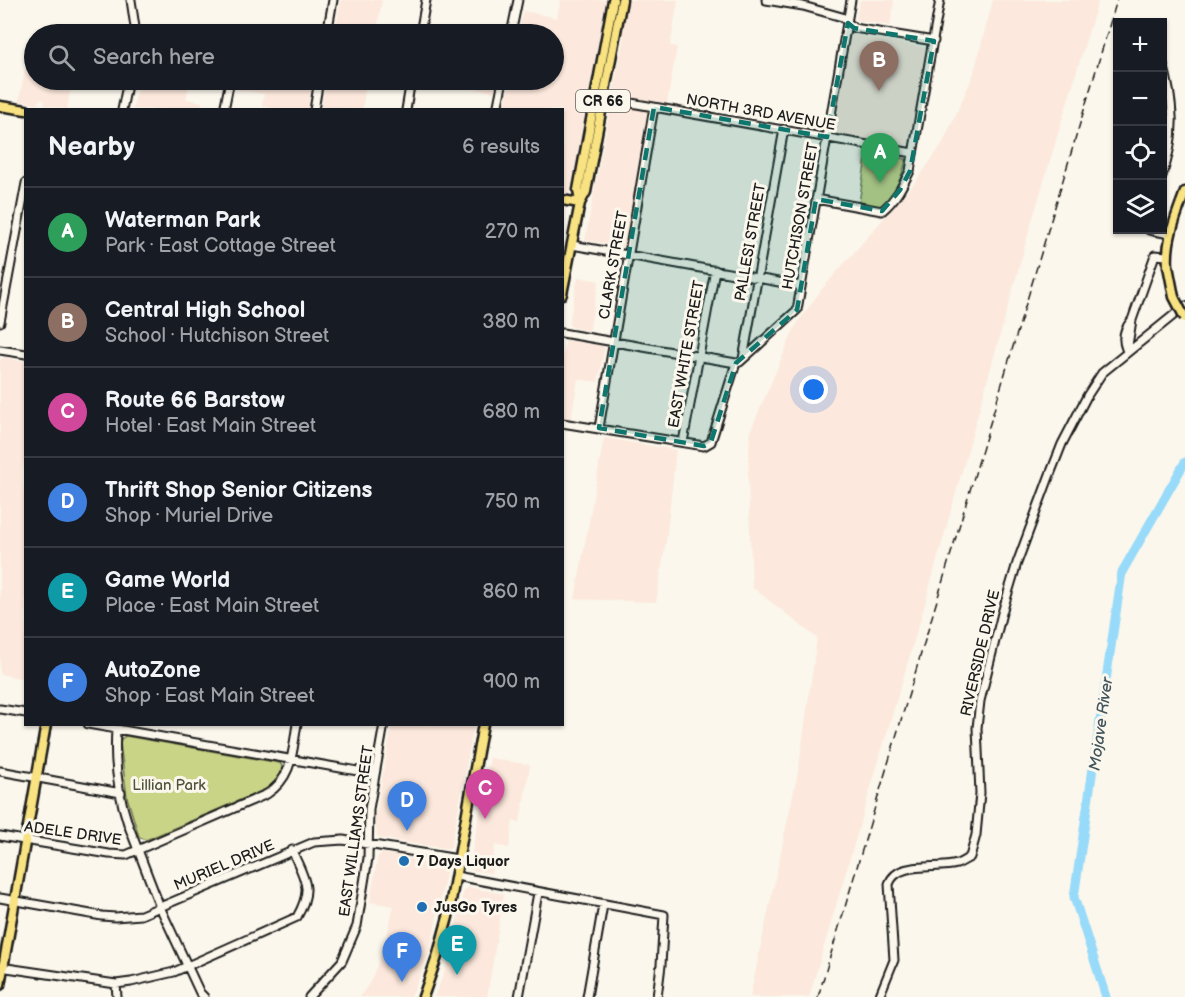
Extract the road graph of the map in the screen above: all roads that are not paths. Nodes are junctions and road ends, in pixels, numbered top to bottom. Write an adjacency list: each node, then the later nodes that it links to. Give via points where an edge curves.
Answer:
1 (131, 0): 11 (street)
2 (333, 0): 12 (street)
3 (426, 0): 13 (street)
4 (518, 0): 14 (street)
5 (613, 0): 39 (main road, CR 66, via 578,190)
6 (622, 0): 22 (main road, CR 66)
7 (766, 0): 10 (street, via 842,17)
8 (851, 0): 10 (street, HUTCHISON STREET)
9 (940, 0): 15 (street)
10 (848, 23): 15 (street, via 854,28); 32 (street, HUTCHISON STREET)
11 (135, 24)
12 (329, 24)
13 (422, 24)
14 (513, 24)
15 (933, 41): 33 (street)
16 (1166, 72): 34 (street, via 1174,129)
17 (126, 90): 25 (street)
18 (228, 90): 26 (street)
19 (317, 90): 27 (street)
20 (409, 90): 28 (street)
21 (501, 90): 29 (street)
22 (603, 98): 24 (street, NORTH 3RD AVENUE); 39 (main road, CR 66, via 586,192)
23 (0, 106): 30 (main road)
24 (654, 106): 31 (street, NORTH 3RD AVENUE); 44 (street, CLARK STREET)
25 (122, 108)
26 (224, 108)
27 (314, 108)
28 (406, 108)
29 (497, 108)
30 (24, 110)
31 (784, 129): 32 (street, NORTH 3RD AVENUE); 47 (street, PALLESI STREET)
32 (827, 137): 33 (street, NORTH 3RD AVENUE); 37 (street, HUTCHISON STREET)
33 (913, 153): 37 (street, via 910,171 900,190 882,211)
34 (1167, 163)
35 (1185, 192): 40 (main road)
36 (24, 194): 52 (street)
37 (816, 199): 49 (street, HUTCHISON STREET)
38 (564, 200): 39 (main road)
39 (580, 203): 43 (main road, CR 66)
40 (1181, 216): 42 (main road)
41 (1167, 233): 42 (street)
42 (1170, 234): 45 (main road)
43 (572, 245): 44 (street); 48 (main road, CR 66)
44 (628, 255): 46 (street); 54 (street, CLARK STREET)
45 (1167, 256): 51 (main road, bridge, via 1174,297); 56 (street, via 1155,255 1126,327)
46 (715, 270): 47 (street); 58 (street, EAST WHITE STREET)
47 (758, 278): 49 (street); 59 (street, PALLESI STREET)
48 (564, 284)
49 (801, 286): 59 (street, HUTCHISON STREET, via 796,310)
50 (1185, 306): 56 (street)
51 (1185, 318)
52 (0, 322)
53 (564, 333): 54 (street)
54 (613, 342): 58 (street); 62 (street, CLARK STREET)
55 (0, 350): 57 (street)
56 (1127, 352): 100 (street, RIVERSIDE DRIVE, via 1102,373 1087,396 1062,444 1017,563 980,700 976,728 980,793 970,857 958,864 901,870 891,877 894,960)
57 (24, 354)
58 (699, 357): 60 (street); 63 (street, EAST WHITE STREET)
59 (743, 359): 60 (street, HUTCHISON STREET)
60 (735, 363): 63 (street, via 711,442 704,446)
61 (564, 423): 62 (street)
62 (599, 428): 63 (street)
63 (683, 442)
64 (0, 709): 65 (street)
65 (24, 714)
66 (46, 726): 75 (main road)
67 (97, 726): 71 (street)
68 (297, 726): 72 (street, ADELE DRIVE)
69 (384, 726): 74 (street, EAST WILLIAMS STREET)
70 (483, 726): 82 (main road)
71 (116, 730): 72 (street); 76 (street)
72 (291, 760): 74 (street); 80 (street, ADELE DRIVE, via 280,785 267,794)
73 (0, 771): 75 (street)
74 (375, 774): 79 (street, EAST WILLIAMS STREET)
75 (36, 777): 76 (street); 78 (main road)
76 (121, 793): 80 (street, via 124,814)
77 (0, 836): 78 (street, ADELE DRIVE)
78 (25, 840): 80 (street, ADELE DRIVE, via 109,854 126,855); 86 (main road)
79 (369, 844): 81 (street, MURIEL DRIVE, via 329,840); 82 (street, MURIEL DRIVE); 95 (street, EAST WILLIAMS STREET, via 352,940 334,972)
80 (138, 849): 88 (street)
81 (292, 850): 88 (street, MURIEL DRIVE); 89 (street, via 308,888 306,902 297,917)
82 (459, 859): 83 (main road)
83 (456, 876): 84 (street); 96 (main road, via 446,929)
84 (538, 893): 87 (street); 97 (street)
85 (0, 898): 86 (street, MURIEL DRIVE)
86 (14, 901): 88 (street, MURIEL DRIVE, via 115,917 141,915); 90 (main road)
87 (603, 905): 98 (street); 99 (street, via 664,915)
88 (160, 907): 89 (street)
89 (188, 965): 91 (street, via 162,975); 94 (street)
90 (2, 967): 91 (street); 92 (main road)
91 (116, 984): 93 (street)
92 (0, 985)
93 (117, 997)
94 (204, 997)
95 (309, 997)
96 (423, 997)
97 (519, 997)
98 (587, 997)
99 (657, 997)
100 (879, 997)

